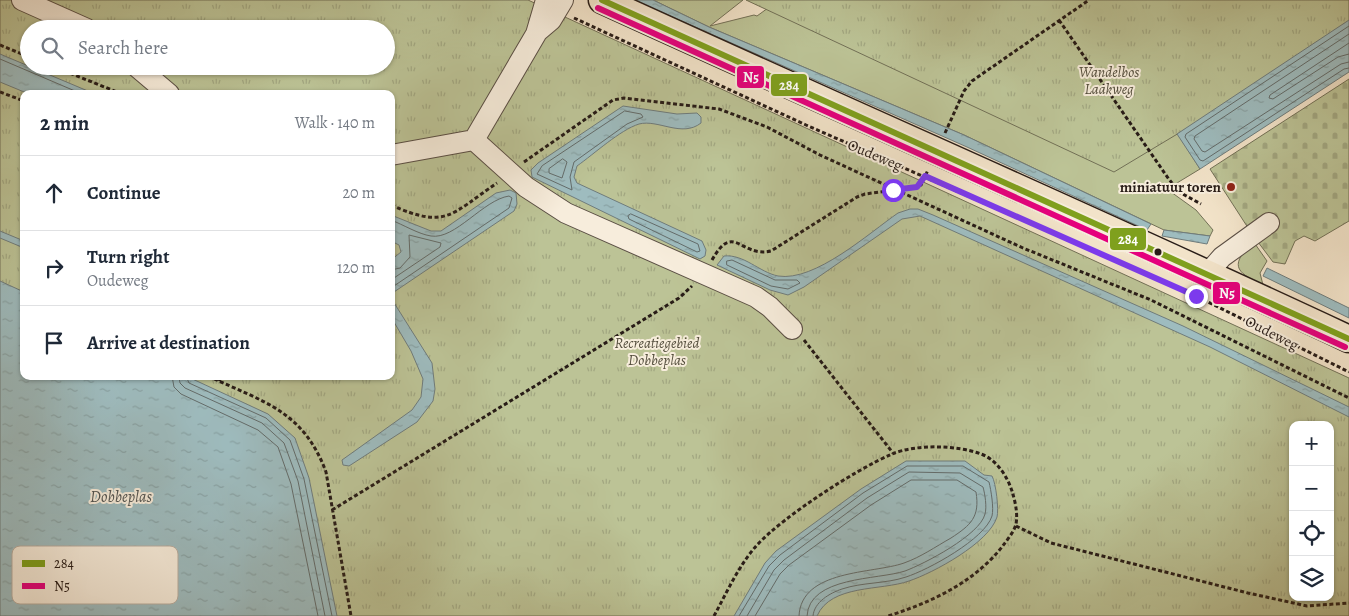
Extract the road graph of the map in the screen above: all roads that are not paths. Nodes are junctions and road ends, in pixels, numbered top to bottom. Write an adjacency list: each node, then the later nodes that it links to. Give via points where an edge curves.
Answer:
1 (22, 0): 5 (street)
2 (546, 0): 6 (street)
3 (563, 0): 6 (street, via 551,20)
4 (602, 0): 12 (main road, Oudeweg)
5 (67, 20)
6 (536, 34): 9 (street)
7 (147, 75): 8 (street)
8 (164, 90)
9 (474, 140): 10 (street); 13 (street, via 509,173 566,214 756,297)
10 (395, 154)
11 (1269, 223): 12 (street, via 1222,257)
12 (1208, 273): 14 (main road, Oudeweg)
13 (786, 323)
14 (1349, 339)

